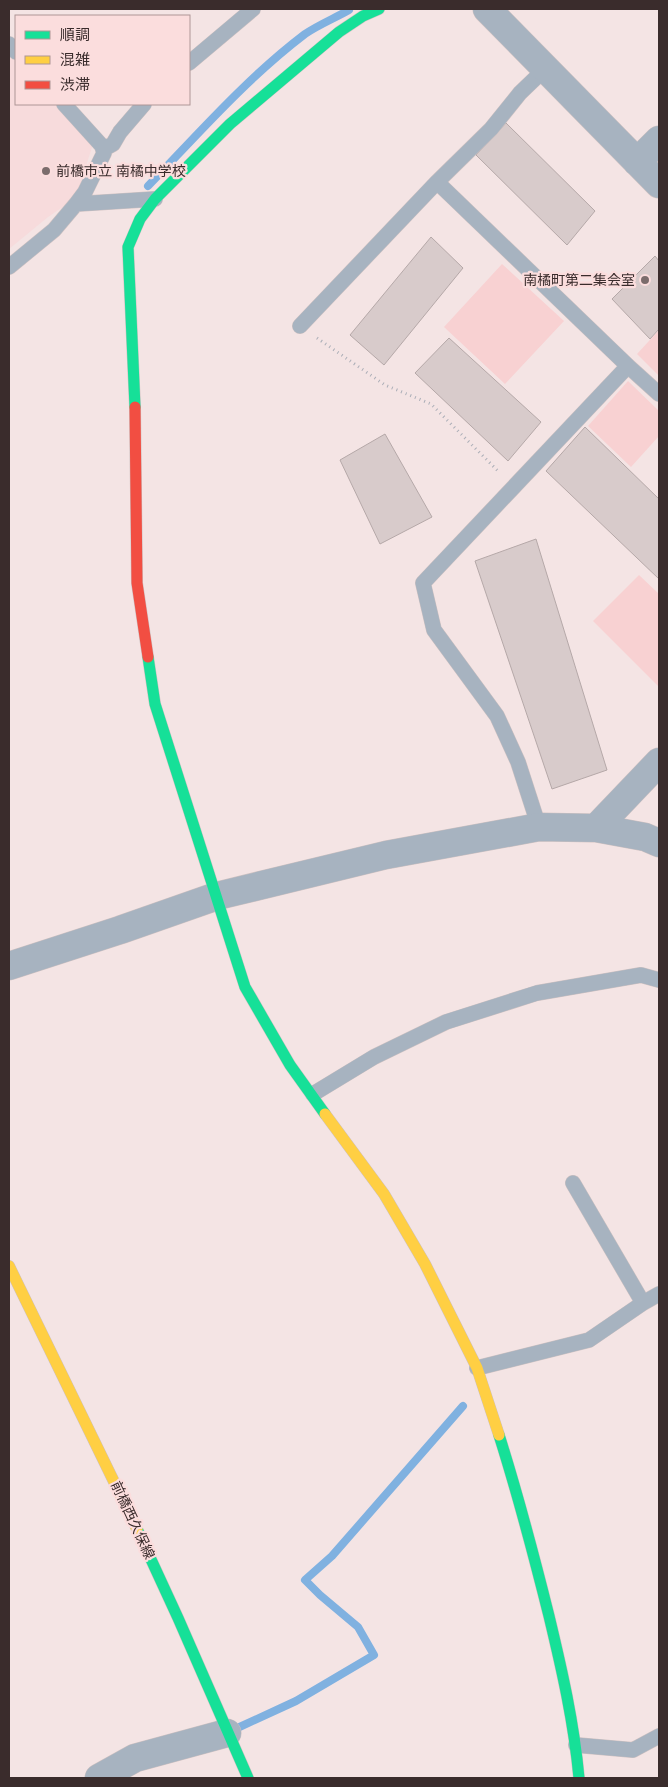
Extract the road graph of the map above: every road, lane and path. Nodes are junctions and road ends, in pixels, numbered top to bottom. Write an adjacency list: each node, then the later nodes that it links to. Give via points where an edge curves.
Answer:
1 (253, 9): 4 (lane)
2 (379, 9): 13 (street, via 339,32 266,93 230,124)
3 (487, 9): 5 (street)
4 (190, 62)
5 (546, 68): 10 (street); 11 (lane)
6 (65, 105): 9 (lane)
7 (143, 105): 9 (lane, via 113,144)
8 (659, 140): 10 (street)
9 (104, 149): 14 (lane, via 85,192)
10 (637, 162): 12 (street)
11 (437, 182): 16 (lane); 17 (lane)
12 (659, 184)
13 (156, 199): 14 (lane); 24 (street, via 140,219 128,247 136,437 137,583 155,704)
14 (76, 204): 15 (lane, via 54,230)
15 (9, 267)
16 (300, 326): 19 (path, via 385,385 431,404)
17 (628, 366): 18 (lane); 19 (lane)
18 (659, 394)
19 (514, 486): 21 (lane, via 424,582 434,630 497,716 518,762)
20 (659, 762): 22 (street)
21 (539, 827): 22 (street); 24 (street, via 386,855)
22 (596, 828): 23 (street, via 645,837)
23 (659, 843)
24 (218, 896): 25 (street); 27 (street, via 245,987 290,1065)
25 (9, 966)
26 (659, 980): 27 (lane, via 641,976 537,993 446,1022 374,1057)
27 (313, 1094): 32 (street, via 384,1194 425,1264)
28 (573, 1183): 31 (lane)
29 (9, 1266): 33 (street, 前橋西久保線, via 115,1482)
30 (659, 1294): 31 (lane)
31 (643, 1303): 32 (lane, via 589,1340)
32 (477, 1368): 35 (street, via 537,1566)
33 (227, 1733): 36 (street, via 135,1758); 37 (street, 前橋西久保線)
34 (659, 1736): 35 (lane, via 633,1750)
35 (576, 1745): 38 (street)
36 (99, 1778)
37 (248, 1778)
38 (579, 1778)

